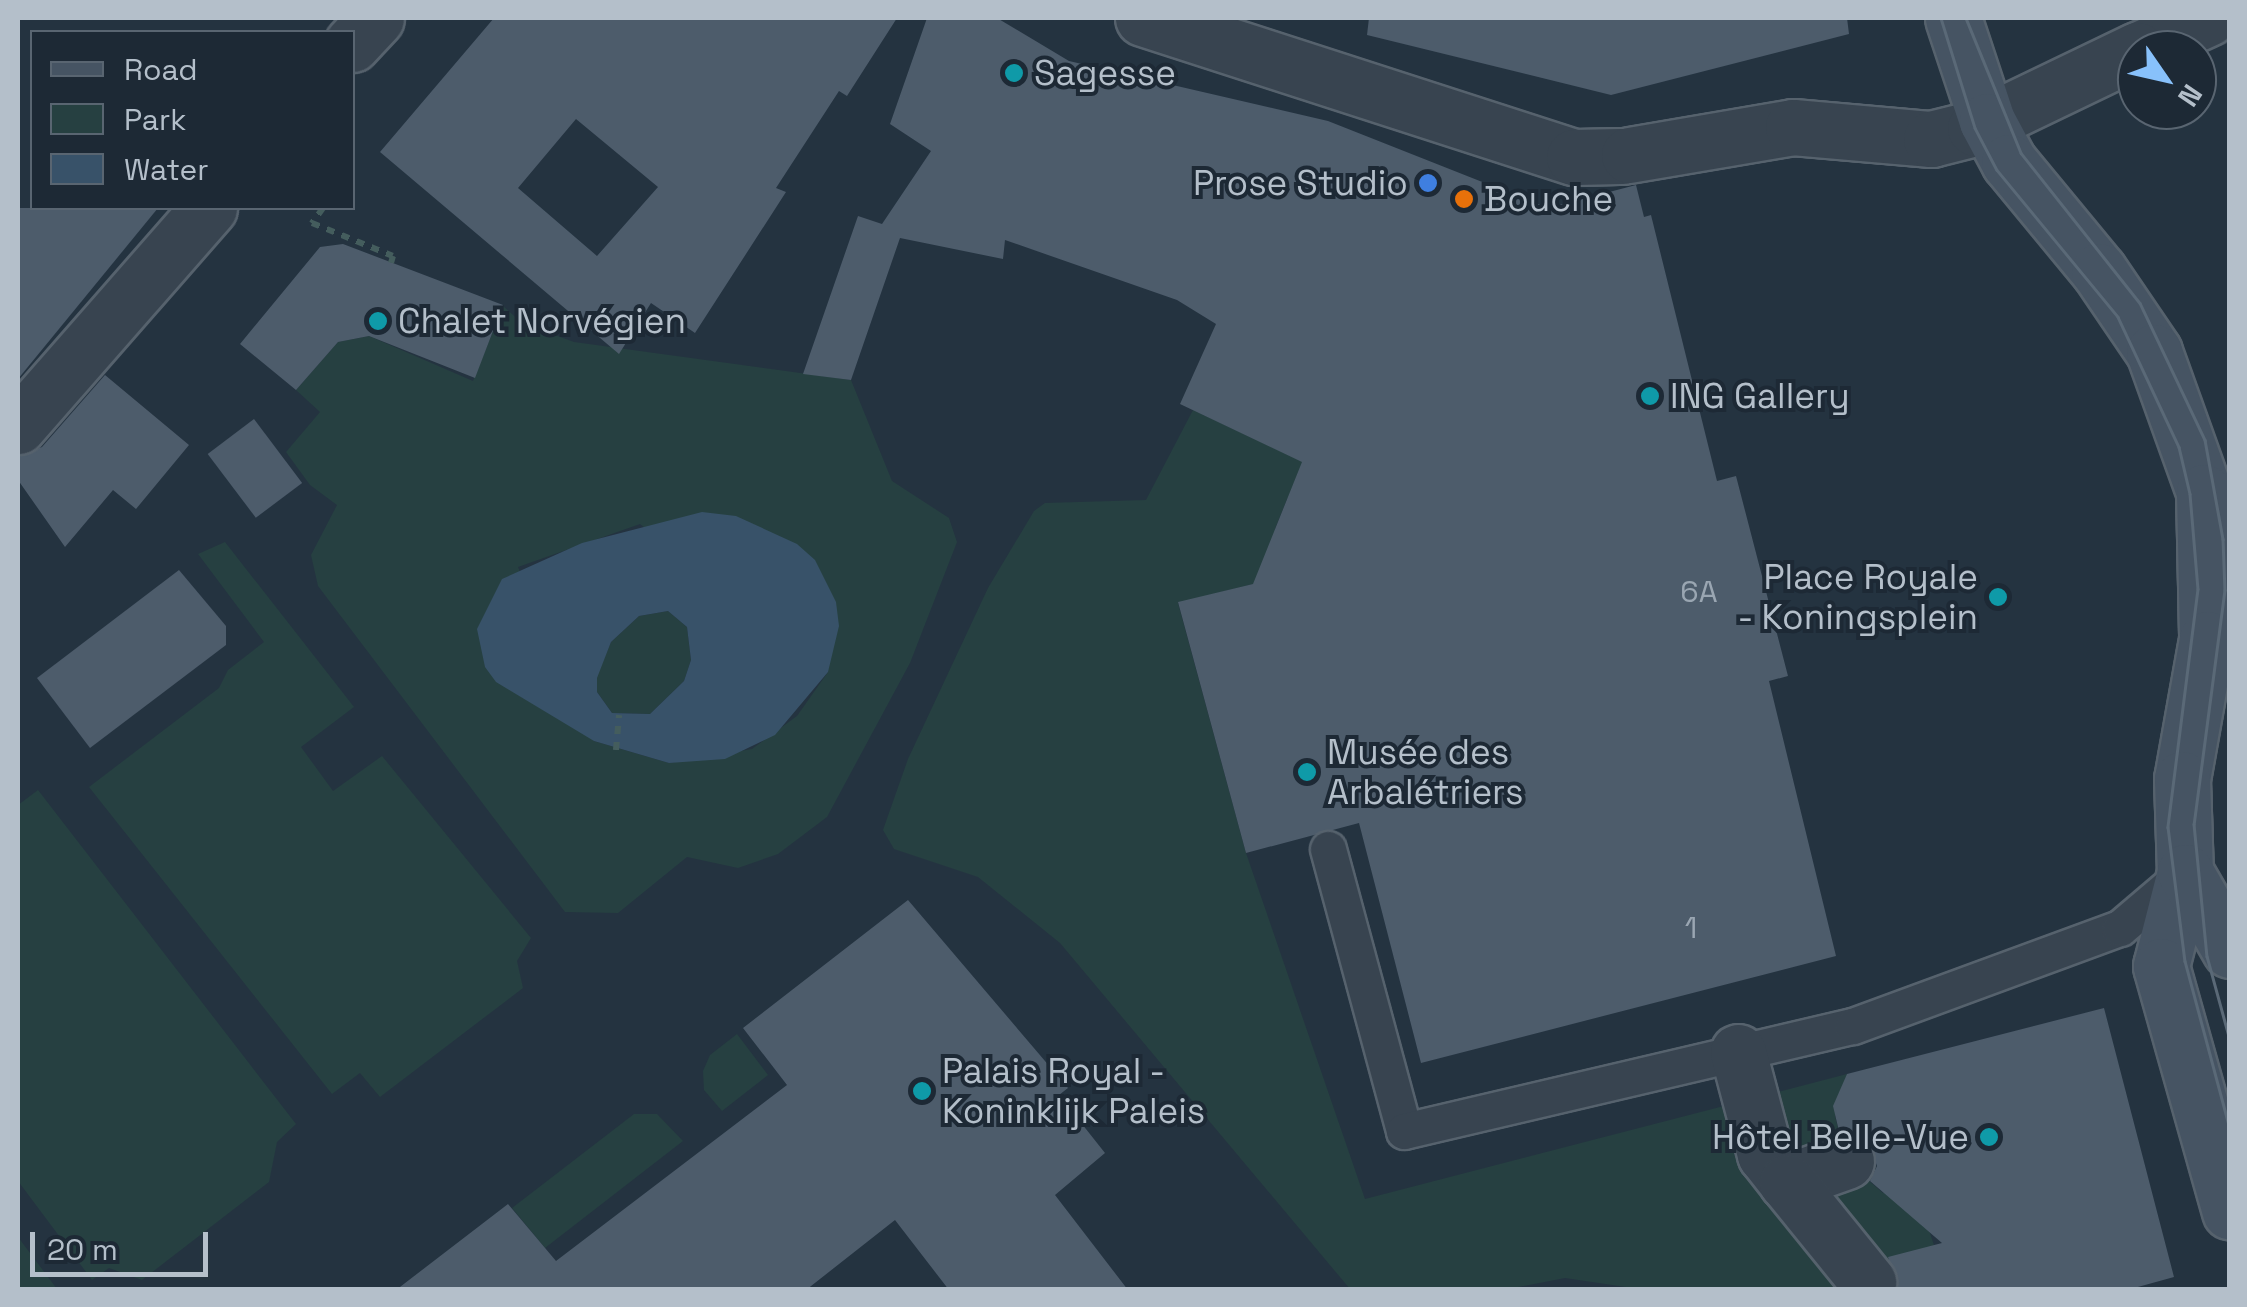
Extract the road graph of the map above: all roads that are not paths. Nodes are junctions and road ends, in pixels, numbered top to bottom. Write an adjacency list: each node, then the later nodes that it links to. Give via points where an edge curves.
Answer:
1 (376, 18): 6 (street)
2 (1143, 18): 8 (street, via 1574,157 1626,156 1792,127 1932,139)
3 (2208, 18): 5 (street)
4 (1955, 25): 8 (street)
5 (2181, 30)
6 (355, 41)
7 (2117, 60): 8 (street)
8 (1988, 121): 11 (street, via 2035,200 2129,310)
9 (207, 210): 10 (street)
10 (18, 426)
11 (2211, 441): 13 (street, via 2204,492 2210,590 2182,779)
12 (1328, 849): 15 (lane, via 1404,1131)
13 (2185, 872): 14 (street); 15 (lane, via 2120,928 2064,952 1853,1026); 18 (street, via 2161,966)
14 (2230, 950)
15 (1738, 1052): 17 (street, via 1765,1154)
16 (1846, 1161): 17 (street)
17 (1787, 1182): 19 (street)
18 (2230, 1212)
19 (1868, 1282)

